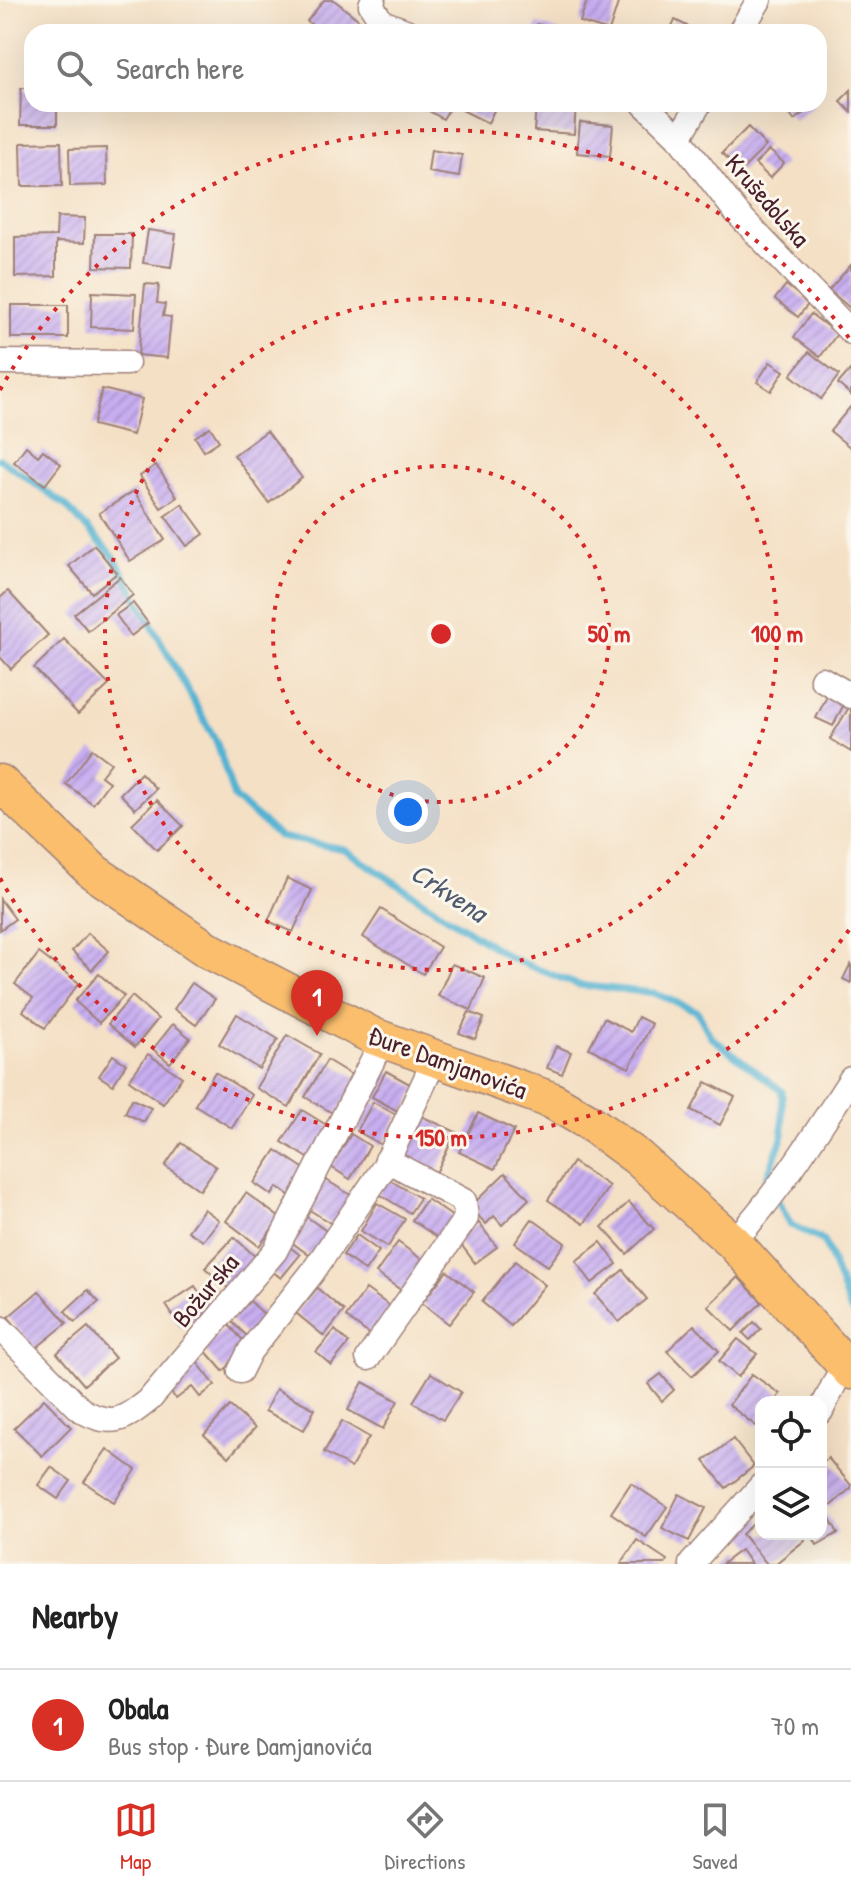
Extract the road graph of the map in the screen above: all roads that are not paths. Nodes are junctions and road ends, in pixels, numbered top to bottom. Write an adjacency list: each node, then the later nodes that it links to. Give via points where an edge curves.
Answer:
1 (373, 0): 3 (street, via 371,5)
2 (759, 0): 4 (street)
3 (387, 24)
4 (745, 24)
5 (652, 112): 7 (street, Krušedolska)
6 (694, 112): 7 (street)
7 (679, 138): 8 (street, Krušedolska, via 736,212)
8 (851, 332)
9 (0, 362): 10 (street)
10 (127, 363)
11 (822, 679): 12 (street)
12 (851, 696)
13 (0, 783): 14 (main road, Đure Damjanovića, via 94,872 208,950)
14 (383, 1040): 15 (main road, Đure Damjanovića); 19 (street, Božurska, via 275,1251 150,1399 128,1417 108,1421 81,1410)
15 (435, 1059): 17 (street); 18 (main road, Đure Damjanovića, via 551,1100 589,1122)
16 (851, 1079): 18 (street, via 799,1159)
17 (387, 1160): 20 (street, via 464,1201 466,1218); 22 (street)
18 (733, 1242): 21 (main road, Đure Damjanovića)
19 (0, 1328)
20 (368, 1358)
21 (848, 1368): 23 (street)
22 (240, 1371)
23 (827, 1401)
24 (755, 1493): 25 (street)
25 (691, 1564)

